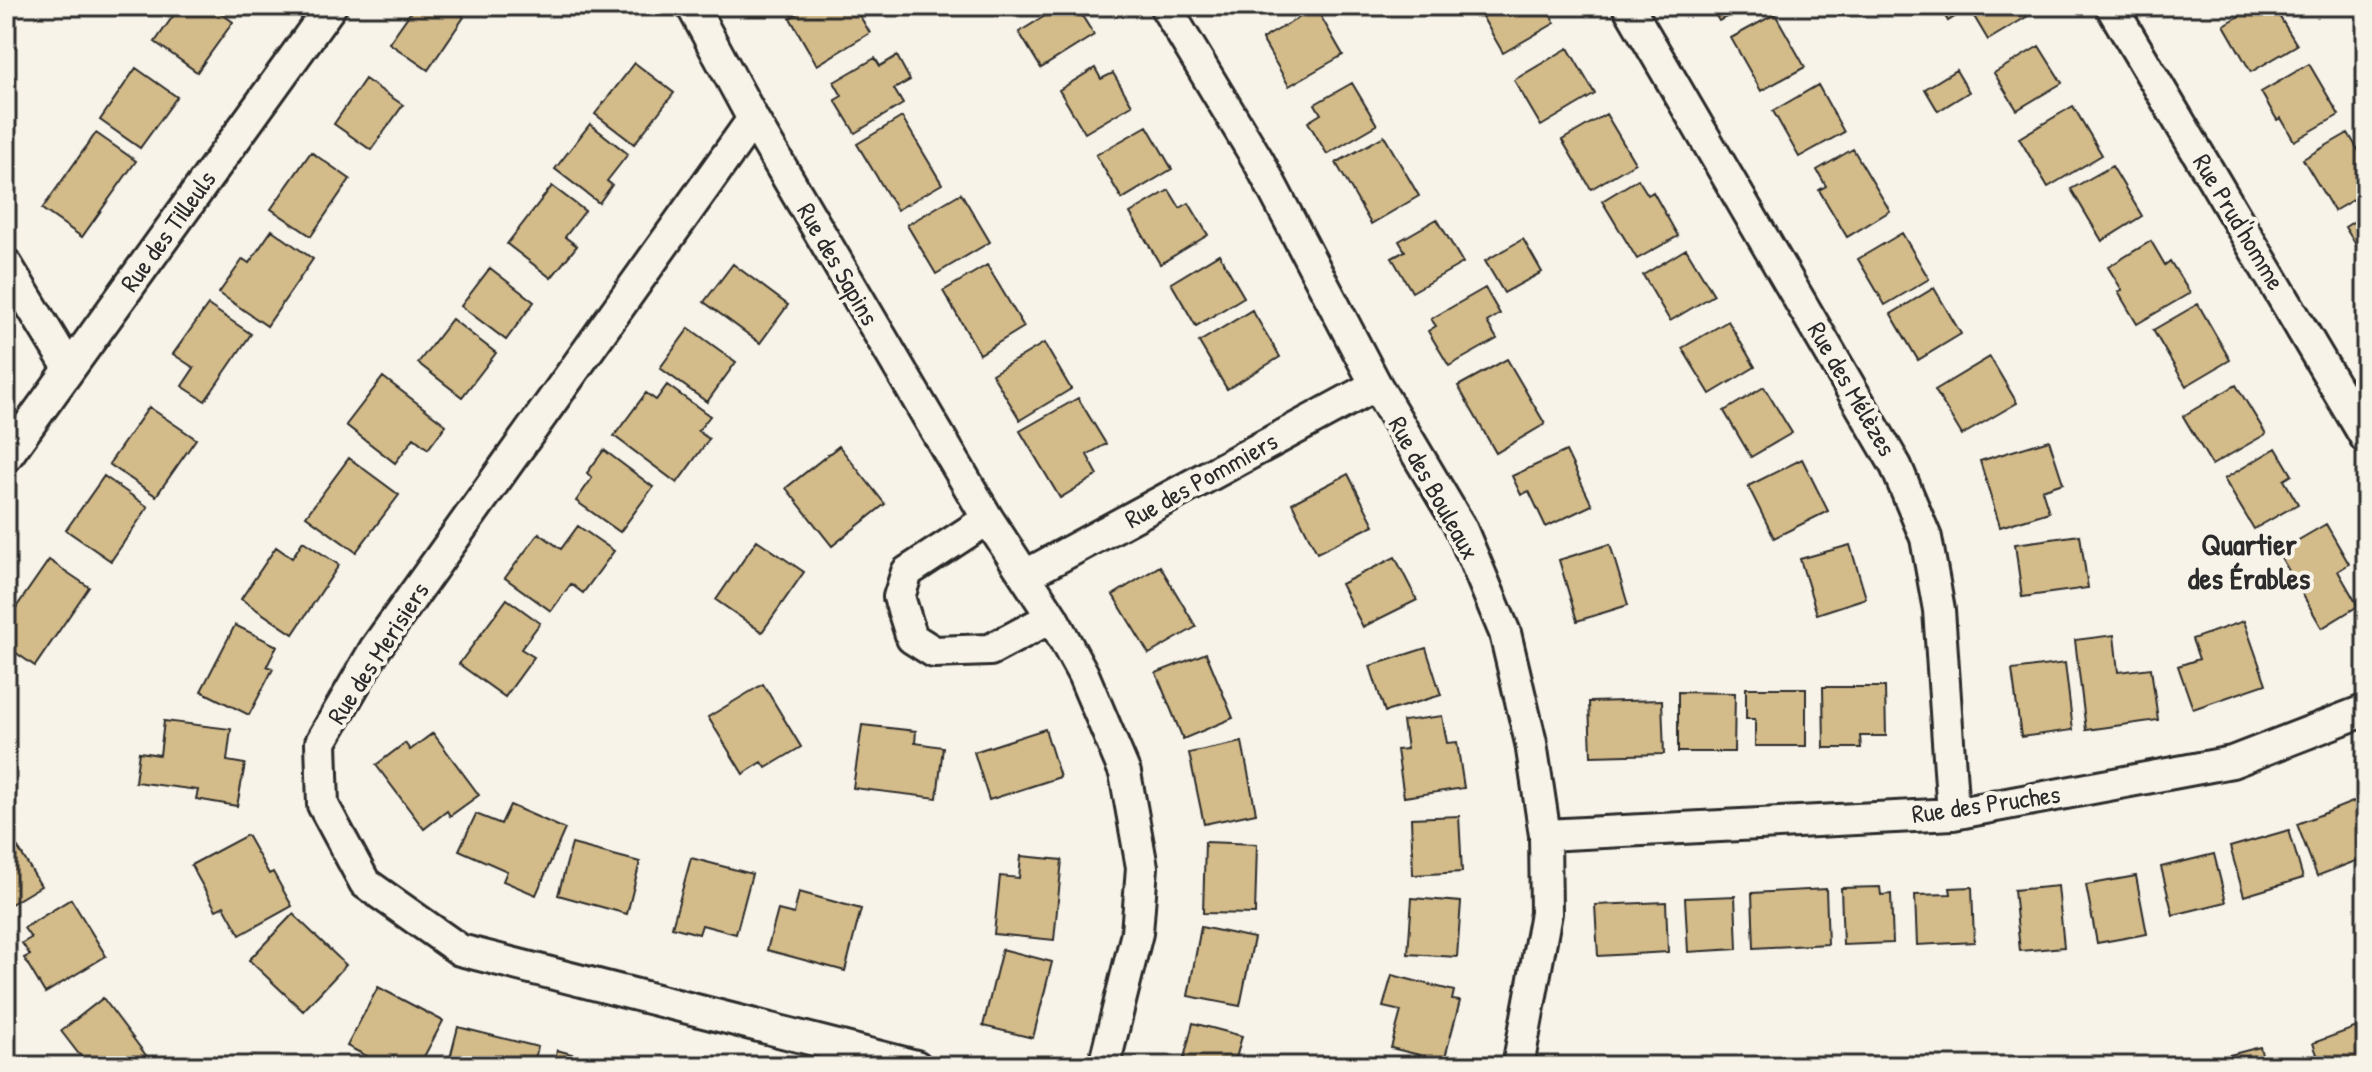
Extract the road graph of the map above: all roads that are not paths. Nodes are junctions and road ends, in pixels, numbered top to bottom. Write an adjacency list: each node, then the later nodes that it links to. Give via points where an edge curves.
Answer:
1 (331, 6): 8 (street, Rue des Tilleuls)
2 (692, 6): 6 (street, Rue des Sapins)
3 (1165, 6): 9 (street, Rue des Bouleaux, via 1259,162)
4 (1628, 6): 16 (street, Rue des Mélèzes, via 1896,466 1926,538 1939,610)
5 (2111, 6): 10 (street, Rue Prud'homme)
6 (753, 119): 12 (street, Rue des Sapins); 18 (street, Rue des Merisiers, via 375,649 321,742 323,805 365,883 460,950)
7 (6, 264): 8 (street)
8 (69, 368): 11 (street, Rue des Tilleuls)
9 (1376, 385): 13 (street, Rue des Pommiers); 17 (street, Rue des Bouleaux, via 1461,528 1505,633 1531,743)
10 (2366, 438)
11 (6, 457)
12 (988, 519): 13 (street, Rue des Sapins); 14 (street, via 907,572 899,597 912,638 934,652 990,650)
13 (1026, 575): 14 (street, Rue des Sapins)
14 (1052, 617): 19 (street, Rue des Sapins, via 1125,773 1142,867 1137,933)
15 (2366, 710): 16 (street, Rue des Pruches, via 2232,762)
16 (1953, 814): 17 (street, Rue des Pruches)
17 (1545, 835): 20 (street, Rue des Bouleaux, via 1546,913)
18 (916, 1066)
19 (1104, 1066)
20 (1518, 1066)

